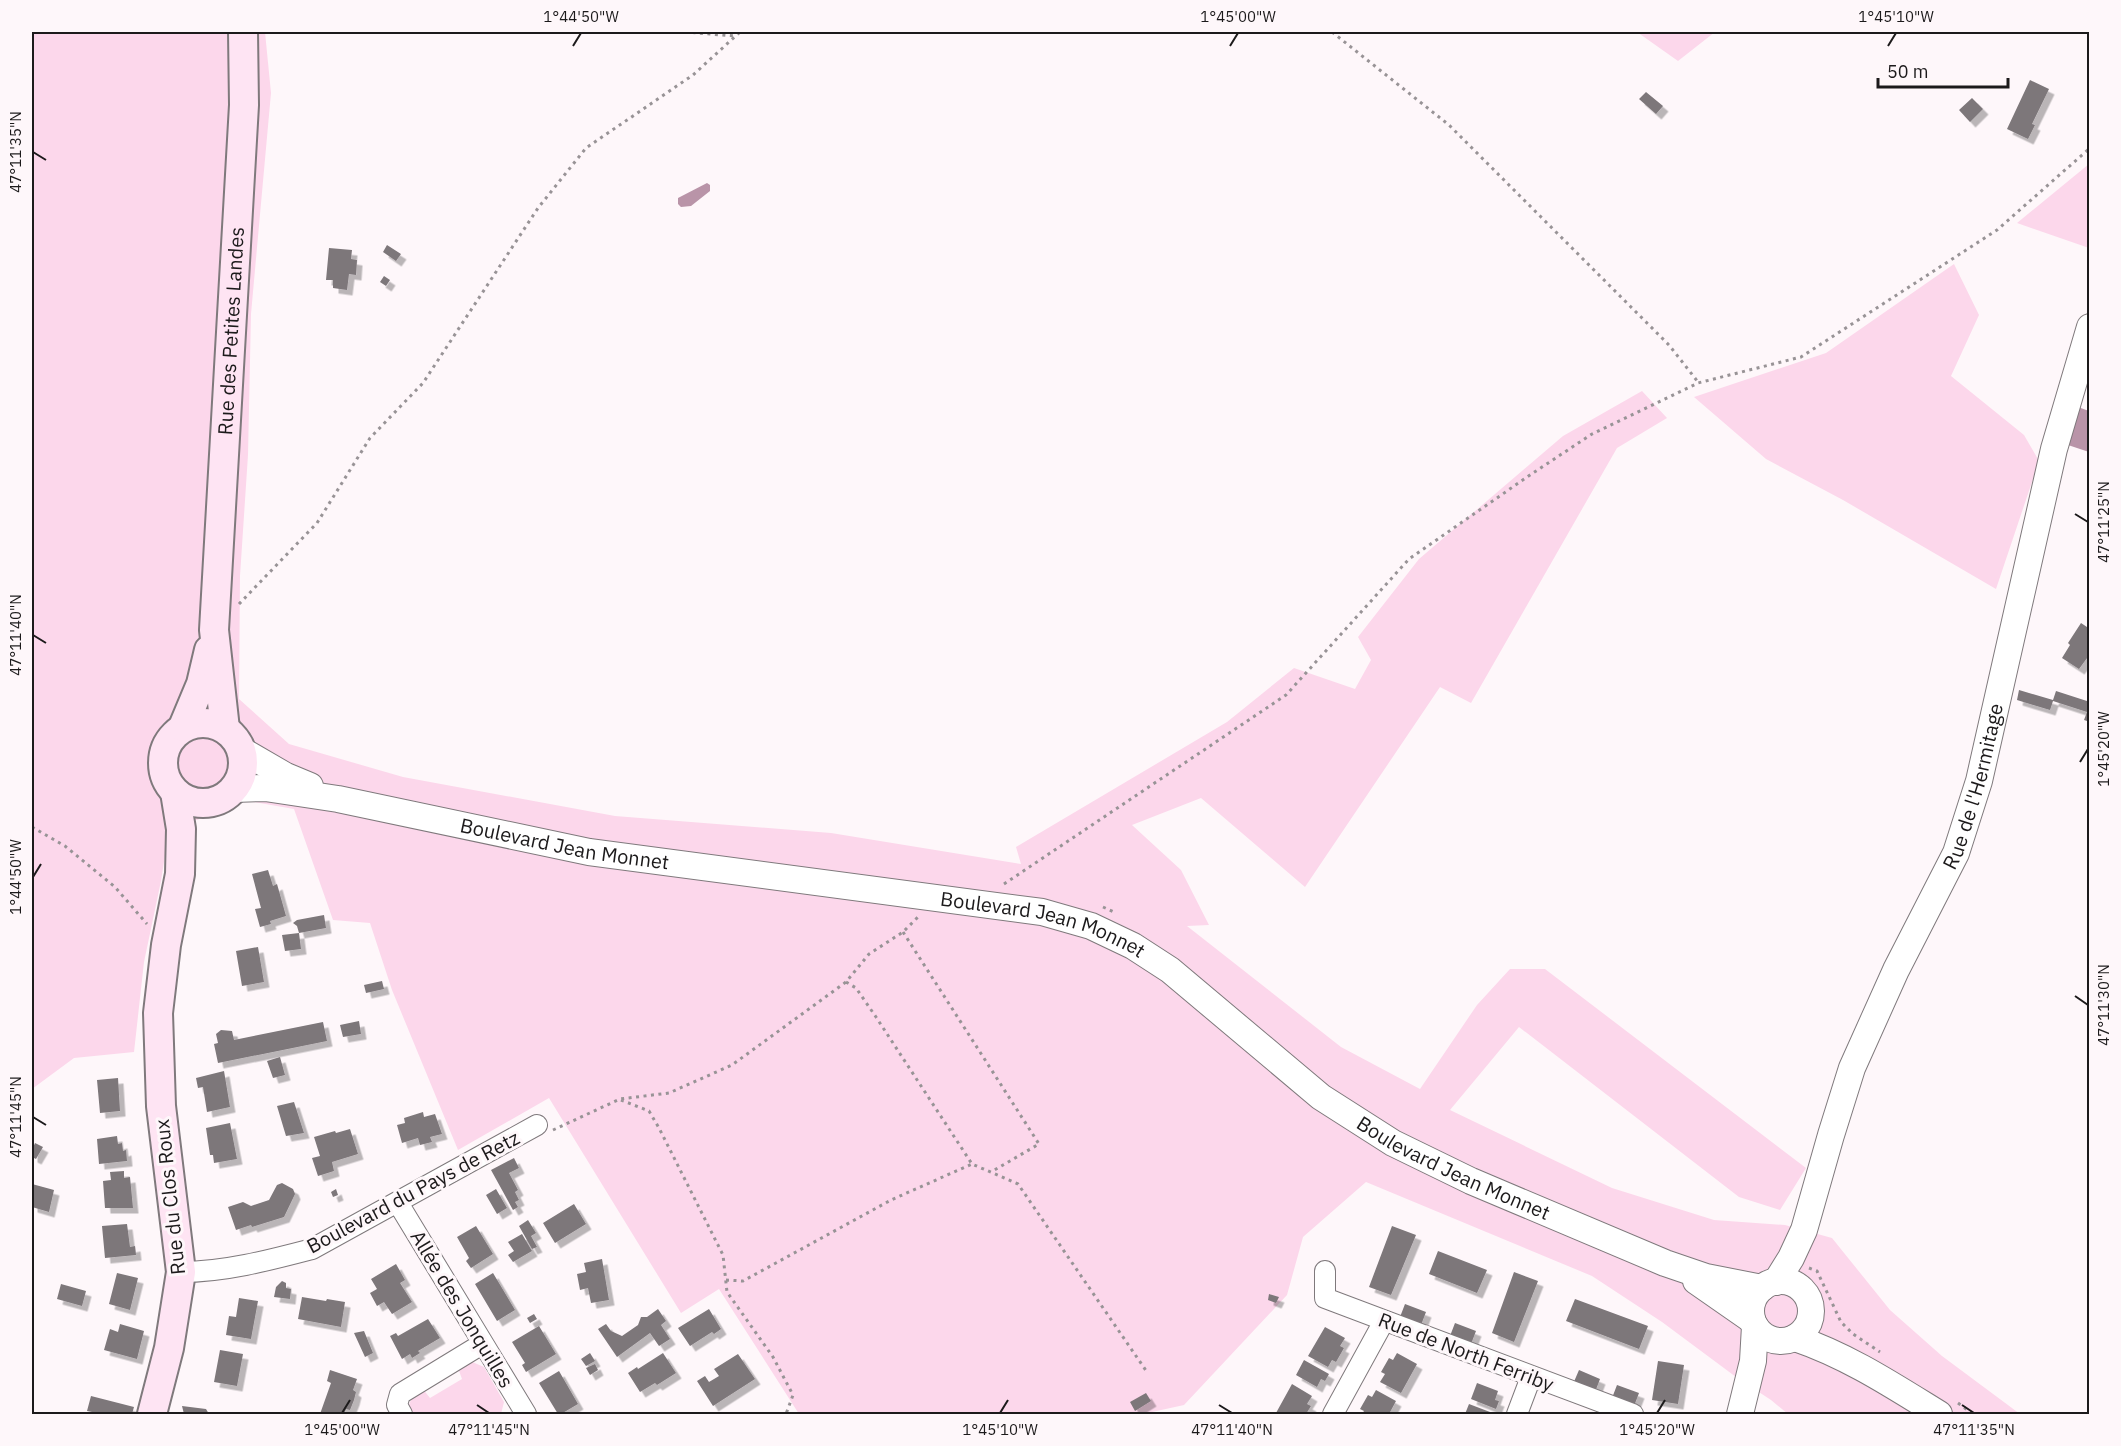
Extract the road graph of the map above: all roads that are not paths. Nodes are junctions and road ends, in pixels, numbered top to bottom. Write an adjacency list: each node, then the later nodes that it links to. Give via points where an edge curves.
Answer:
1 (243, 32): 3 (main road, Rue des Petites Landes, via 244,105)
2 (2090, 327): 12 (street, Rue de l'Hermitage, via 2054,449 1979,781 1956,853 1896,970 1852,1068)
3 (214, 630): 4 (main road, Rue des Petites Landes, via 201,684); 5 (main road, Rue des Petites Landes)
4 (183, 727): 5 (main road, via 204,723); 6 (main road, via 169,740 162,758 165,777)
5 (233, 740): 7 (main road, via 243,764 240,777); 8 (street, Boulevard Jean Monnet, via 286,776)
6 (175, 792): 7 (main road, via 194,802); 9 (main road, via 181,829)
7 (225, 795): 8 (street, Boulevard Jean Monnet, via 265,788); 9 (main road, via 199,830)
8 (338, 799): 13 (street, Boulevard Jean Monnet, via 588,852 1042,912 1091,926 1170,970 1321,1097 1393,1143 1471,1181)
9 (180, 874): 15 (main road, Rue du Clos Roux, via 158,1012 161,1106)
10 (537, 1125): 11 (street, Boulevard du Pays de Retz)
11 (398, 1203): 15 (street, Boulevard du Pays de Retz, via 312,1249 274,1259); 21 (street, Allée des Jonquilles)
12 (1804, 1230): 16 (street, Rue de l'Hermitage, via 1791,1258); 17 (street, Rue de l'Hermitage)
13 (1665, 1263): 16 (street, Boulevard Jean Monnet, via 1706,1277); 19 (street, Boulevard Jean Monnet, via 1713,1290)
14 (1325, 1271): 18 (street, Rue de North Ferriby, via 1325,1298)
15 (181, 1272): 26 (main road, Rue du Clos Roux, via 169,1348)
16 (1769, 1285): 17 (street, via 1791,1283); 19 (street, via 1752,1302)
17 (1807, 1302): 20 (street, via 1806,1327); 22 (street, via 1838,1342)
18 (1384, 1321): 23 (street, Rue de North Ferriby); 29 (street)
19 (1754, 1323): 20 (street, via 1769,1338); 25 (street, via 1753,1360)
20 (1791, 1339): 22 (street); 25 (street, via 1764,1370)
21 (482, 1344): 27 (street, via 400,1394 397,1405); 28 (street, Allée des Jonquilles)
22 (1873, 1361): 24 (street)
23 (1531, 1377): 30 (street); 31 (street, Rue de North Ferriby)
24 (1947, 1408)
25 (1742, 1409)
26 (152, 1414)
27 (402, 1414)
28 (525, 1414)
29 (1333, 1414)
30 (1517, 1414)
31 (1632, 1414)

